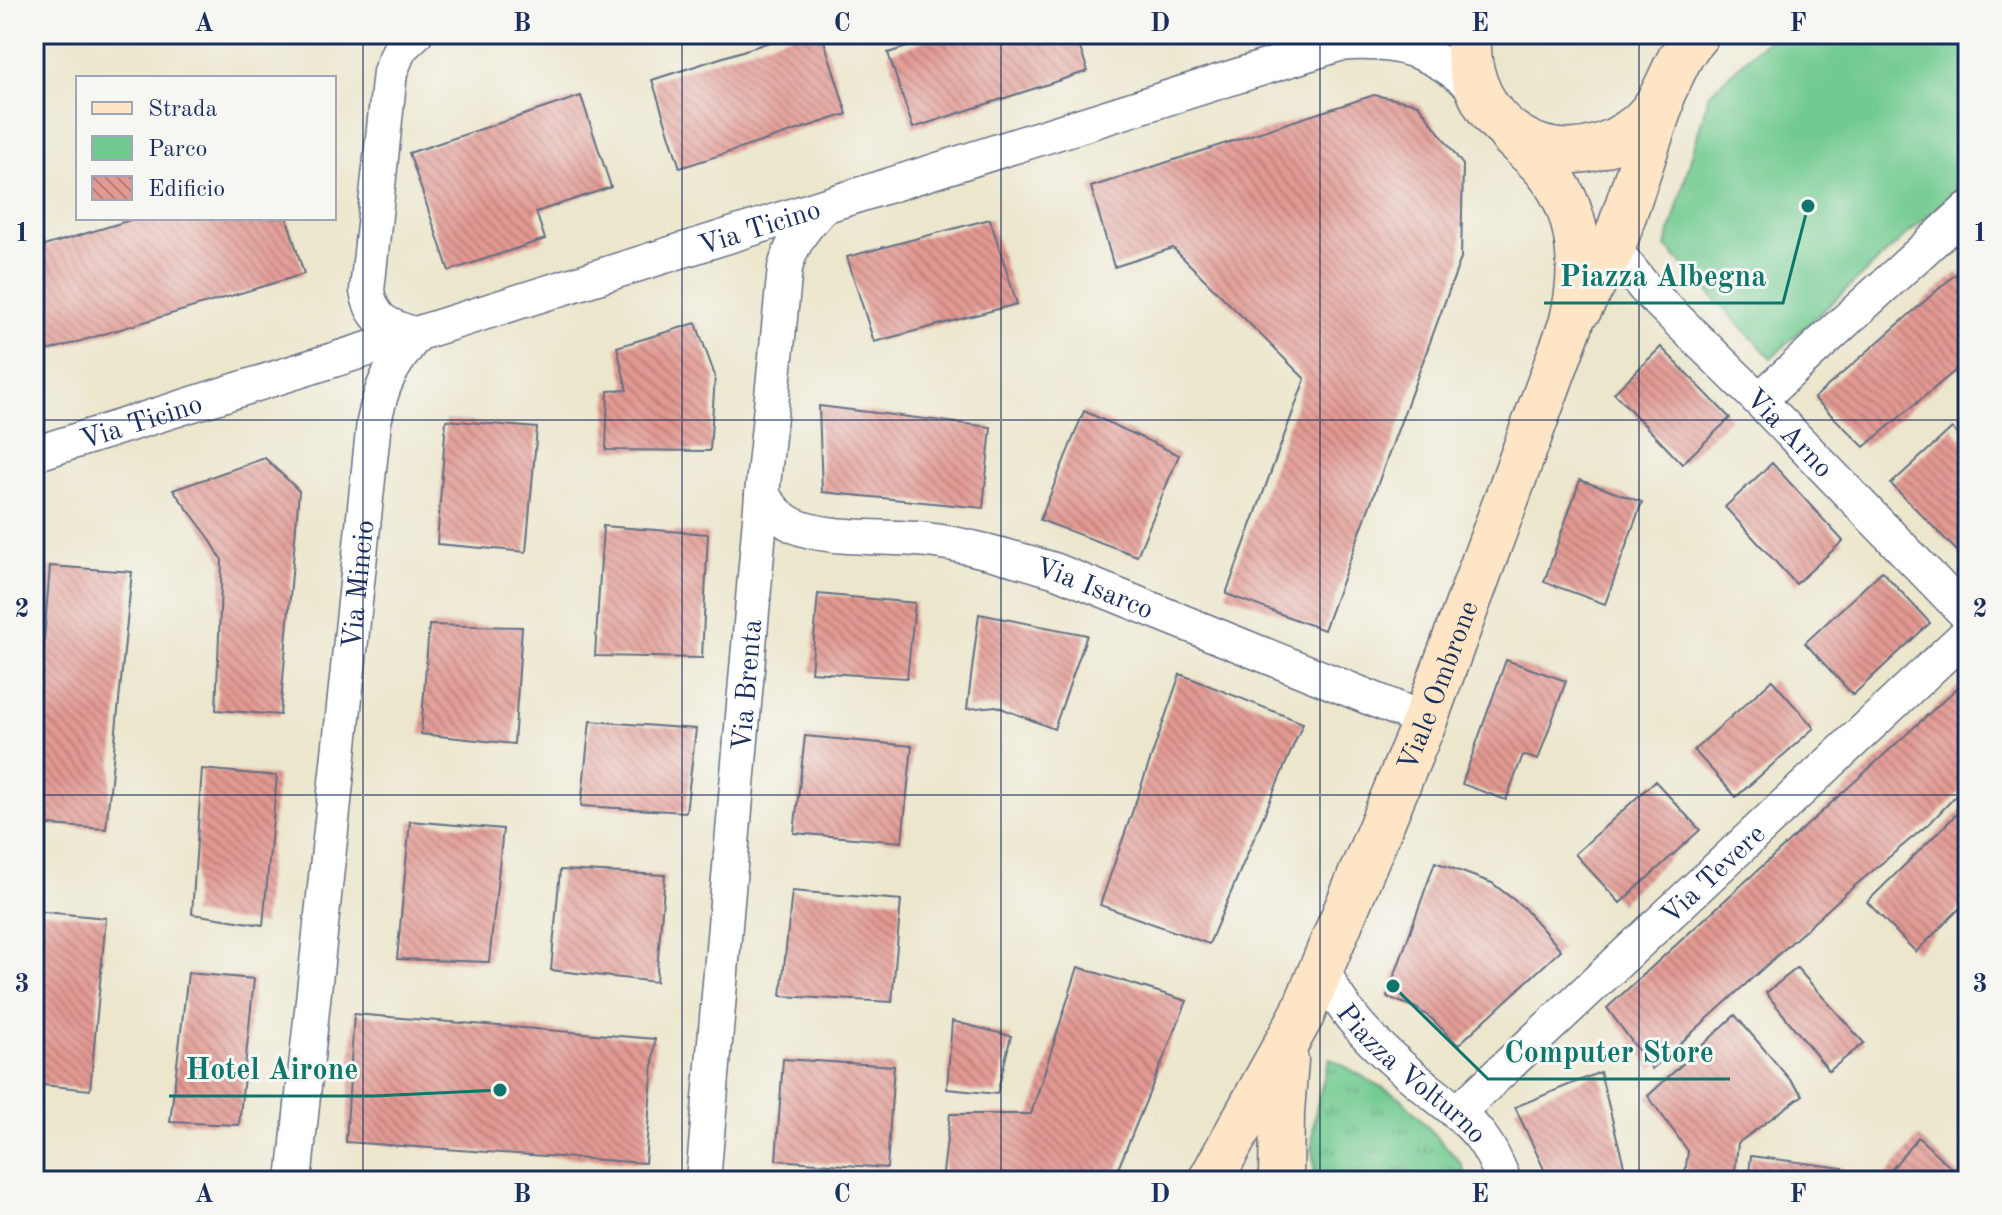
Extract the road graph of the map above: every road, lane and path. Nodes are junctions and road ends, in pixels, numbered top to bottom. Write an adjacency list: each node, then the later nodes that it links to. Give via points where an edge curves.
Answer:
1 (415, 34): 12 (street, via 400,48 390,72 367,291 376,317)
2 (1469, 34): 5 (main road)
3 (1697, 34): 6 (main road, Viale Ombrone, via 1676,62)
4 (1321, 42): 5 (street, Via Ticino, via 1366,41 1417,50); 8 (street, Via Ticino, via 1259,70)
5 (1478, 91): 7 (main road, Viale Ombrone)
6 (1665, 95): 7 (main road, via 1629,132 1606,144 1558,150); 10 (main road, Viale Ombrone)
7 (1511, 135): 11 (main road, Viale Ombrone, via 1556,183 1572,218 1580,271)
8 (827, 204): 12 (street, Via Ticino); 15 (street, Via Brenta, via 802,228 785,268)
9 (1968, 209): 13 (street)
10 (1613, 248): 11 (main road, Viale Ombrone); 13 (street, Via Arno, via 1644,287)
11 (1571, 324): 18 (main road, Viale Ombrone)
12 (416, 335): 14 (street, Via Ticino); 22 (street, Via Mincio, via 389,370 374,422)
13 (1759, 400): 16 (street, Via Arno)
14 (34, 454)
15 (762, 495): 18 (street, Via Isarco, via 791,524 814,532 928,540 1054,570); 23 (street, Via Brenta)
16 (1968, 616)
17 (1968, 633): 21 (street, Via Tevere)
18 (1425, 720): 19 (main road, Viale Ombrone)
19 (1322, 966): 20 (main road, Viale Ombrone); 21 (street, Piazza Volturno, via 1348,1014)
20 (1288, 1043): 24 (main road, Viale Ombrone); 25 (main road, Viale Ombrone)
21 (1457, 1113): 26 (street, Piazza Volturno, via 1481,1137)
22 (294, 1181)
23 (703, 1181)
24 (1210, 1181)
25 (1281, 1181)
26 (1504, 1181)

